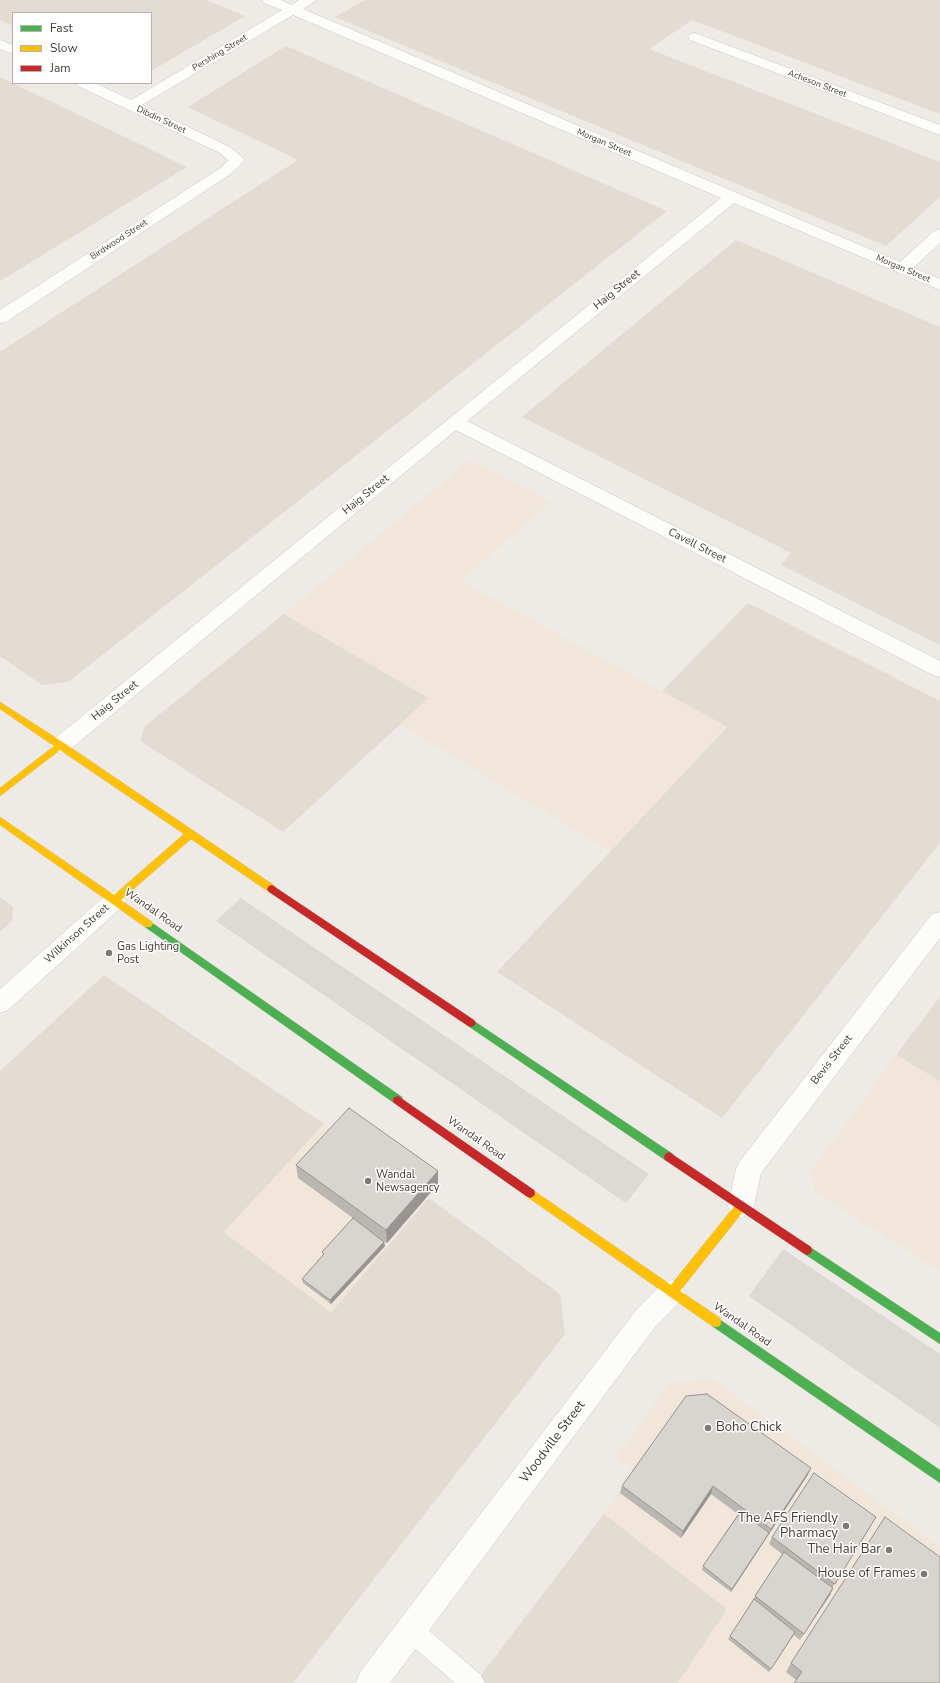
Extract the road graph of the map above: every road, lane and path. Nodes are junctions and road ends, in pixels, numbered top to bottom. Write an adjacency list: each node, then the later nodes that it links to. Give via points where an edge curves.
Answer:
1 (269, 0): 3 (street, Morgan Street)
2 (310, 0): 3 (street, Pershing Street)
3 (292, 10): 8 (street, Pershing Street); 11 (street, Morgan Street)
4 (695, 38): 9 (street, Acheson Street)
5 (0, 44): 6 (street)
6 (12, 50)
7 (85, 84): 8 (street, Dibdin Street)
8 (131, 106): 10 (street, Dibdin Street, via 225,150)
9 (940, 130)
10 (237, 160): 15 (street, Birdwood Street, via 227,170)
11 (732, 197): 13 (street, Morgan Street); 16 (street, Haig Street)
12 (940, 234): 13 (street)
13 (902, 269): 14 (street, Morgan Street)
14 (940, 285)
15 (0, 318)
16 (455, 422): 17 (street, Cavell Street); 19 (street, Haig Street)
17 (940, 670)
18 (0, 705): 19 (street)
19 (61, 745): 20 (street, Haig Street); 22 (street)
20 (0, 793)
21 (0, 820): 23 (street, Wandal Road)
22 (190, 834): 23 (street, Wilkinson Street); 26 (street)
23 (115, 900): 25 (street, Wilkinson Street); 27 (street, Wandal Road)
24 (940, 921): 26 (street, Bevis Street, via 749,1169)
25 (0, 1003)
26 (741, 1206): 27 (street, Woodville Street); 28 (street)
27 (672, 1292): 29 (street, Wandal Road); 30 (street, Woodville Street, via 646,1318)
28 (940, 1339)
29 (940, 1477)
30 (411, 1630): 31 (street, Woodville Street); 32 (lane)
31 (371, 1683)
32 (473, 1683)

